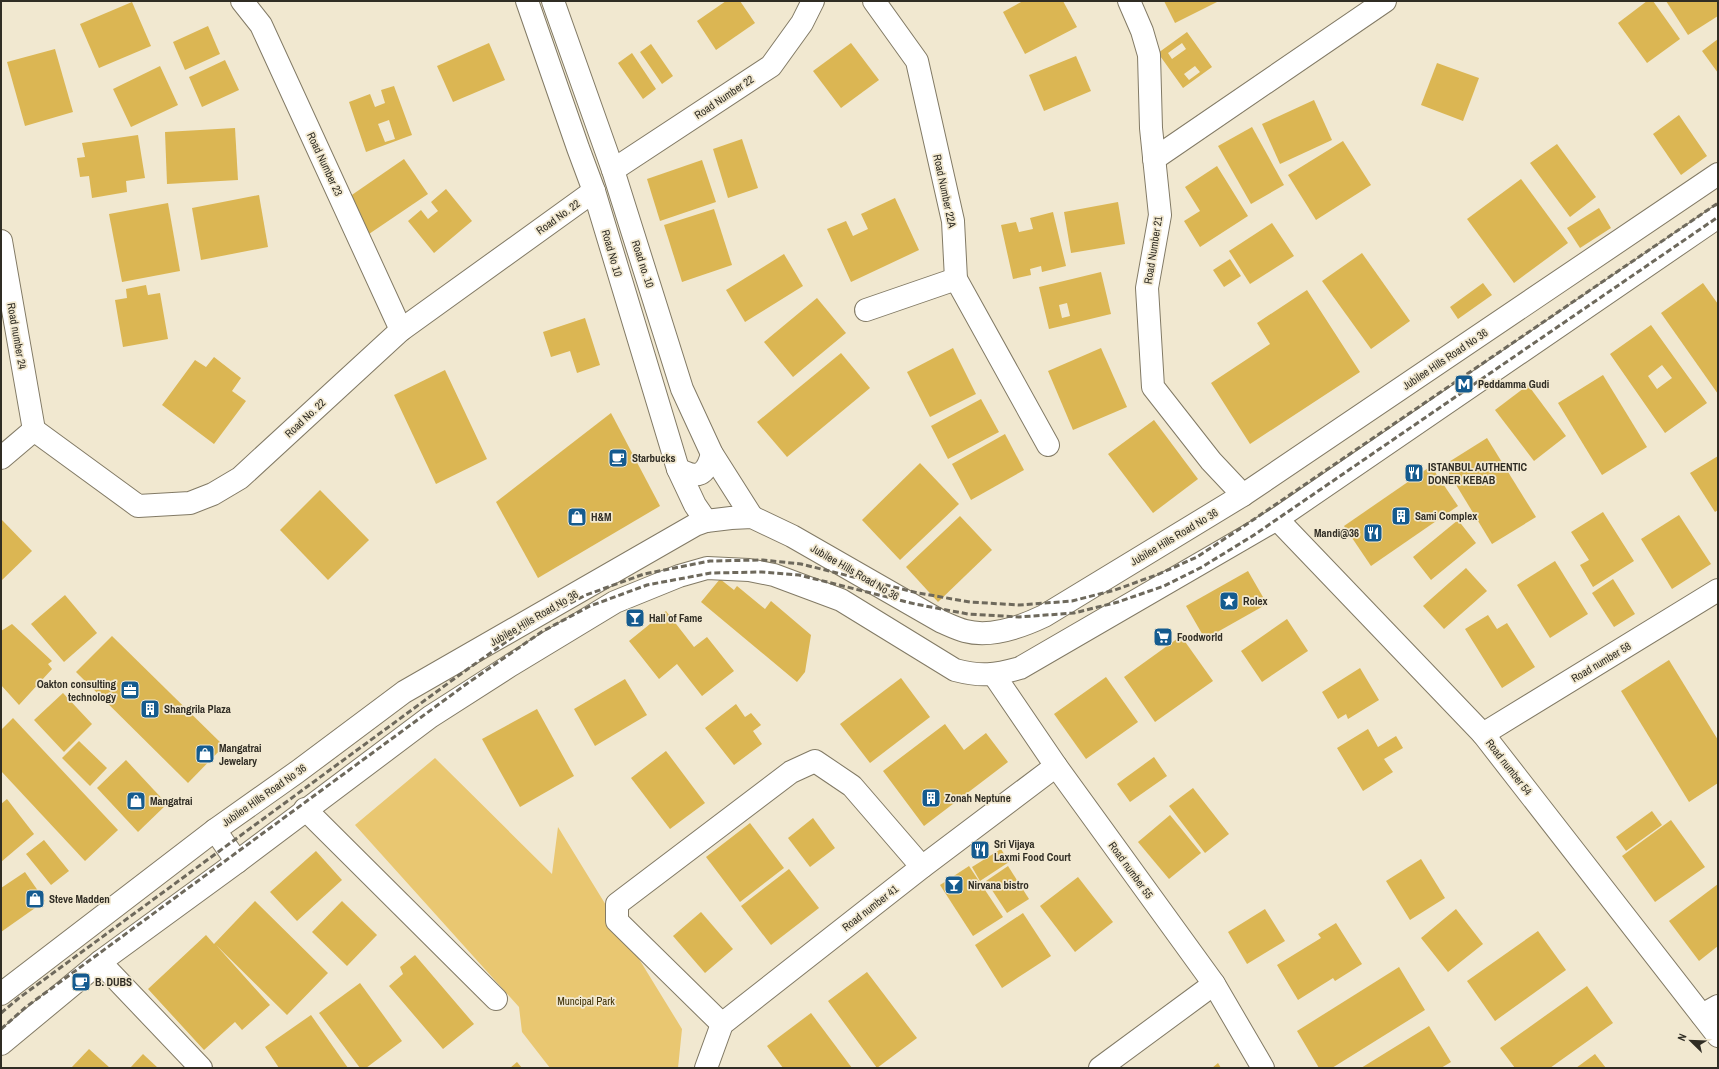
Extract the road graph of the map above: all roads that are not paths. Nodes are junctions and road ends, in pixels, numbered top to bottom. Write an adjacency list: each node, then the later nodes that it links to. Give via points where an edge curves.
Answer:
1 (242, 1): 16 (street, Road Number 23, via 261,24)
2 (527, 1): 11 (street, Road No 10)
3 (552, 1): 9 (street, Road no. 10)
4 (813, 1): 9 (street, Road Number 22, via 802,23 771,66)
5 (874, 1): 14 (street, Road Number 22A, via 917,61 953,221)
6 (1129, 1): 8 (street, Road Number 21, via 1142,31 1148,55)
7 (1385, 1): 8 (street)
8 (1154, 159): 22 (street, Road Number 21, via 1160,215 1147,288 1153,387 1211,461)
9 (613, 170): 19 (street, Road no. 10, via 682,389)
10 (1718, 174): 22 (street, Jubilee Hills Road No 36)
11 (594, 191): 16 (street, Road No. 22); 21 (street, Road No 10)
12 (1718, 217): 25 (street)
13 (1, 241): 17 (street, Road number 24)
14 (956, 279): 15 (street); 18 (street, Road Number 22A)
15 (866, 310)
16 (401, 330): 17 (street, Road No. 22, via 240,478 213,494 190,503 138,506)
17 (34, 430): 20 (street)
18 (1048, 445)
19 (712, 454): 21 (street, via 709,466 702,473 694,475); 24 (street, Road no. 10)
20 (1, 458)
21 (678, 469): 23 (street, Road No 10)
22 (1243, 495): 24 (street, Jubilee Hills Road No 36, via 1044,616 1027,624 990,633 966,632 942,622 792,536)
23 (700, 513): 24 (street, Jubilee Hills Road No 36, via 732,518); 31 (street, Jubilee Hills Road No 36, via 695,525 404,692)
24 (752, 517)
25 (1277, 519): 27 (street, via 1020,668); 28 (street, Road number 54)
26 (1718, 590): 28 (street, Road number 58)
27 (994, 675): 29 (street, Road number 55); 30 (street, via 974,675 955,670 841,600 774,575 750,570 707,568 679,576 615,602 430,717)
28 (1483, 734): 38 (street, Road number 54)
29 (1056, 766): 33 (street, Road number 41); 35 (street, Road number 55)
30 (305, 809): 32 (street); 37 (street)
31 (215, 830): 32 (street); 36 (street, Jubilee Hills Road No 36)
32 (237, 862): 34 (street)
33 (922, 867): 39 (street, Road number 41); 39 (street, via 852,786 815,761 792,772 617,904 617,921)
34 (100, 962): 41 (street); 42 (street)
35 (1214, 984): 44 (street); 45 (street, Road number 55)
36 (2, 993)
37 (496, 999)
38 (1710, 1011): 40 (street, Road number 54)
39 (722, 1024): 43 (street)
40 (1718, 1036)
41 (1, 1044)
42 (201, 1068)
43 (706, 1068)
44 (1100, 1068)
45 (1263, 1068)

